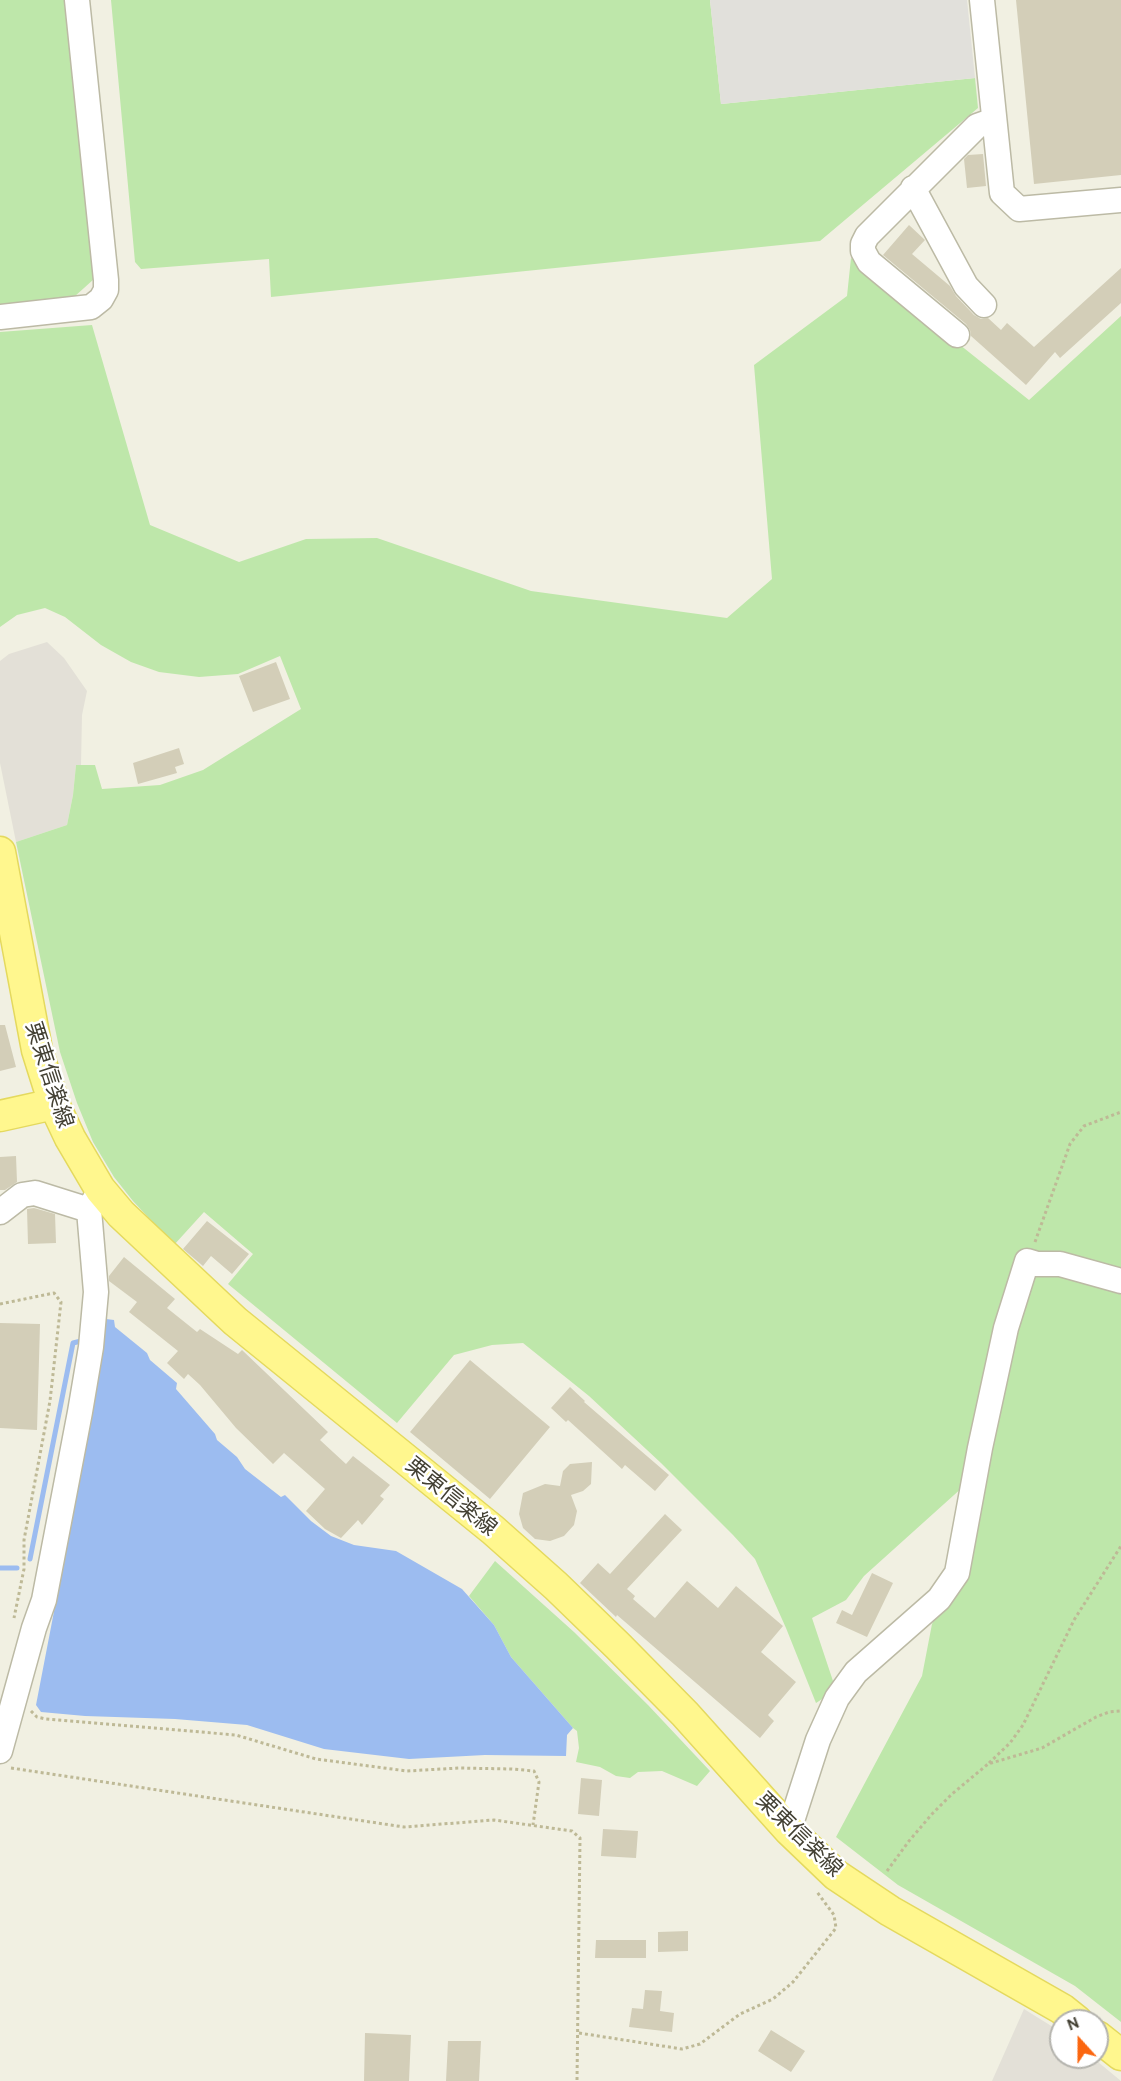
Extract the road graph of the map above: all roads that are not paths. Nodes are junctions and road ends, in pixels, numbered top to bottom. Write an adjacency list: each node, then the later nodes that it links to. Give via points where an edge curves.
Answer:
1 (77, 0): 7 (lane, via 106,290 91,307)
2 (982, 0): 3 (lane)
3 (994, 120): 4 (lane, via 977,126); 5 (lane, via 1002,193 1019,209)
4 (913, 188): 6 (lane, via 966,286); 8 (lane, via 867,236 863,251 869,262)
5 (1121, 200)
6 (984, 305)
7 (0, 317)
8 (957, 335)
9 (0, 852): 10 (main road, 栗東信楽線)
10 (9, 955): 11 (main road, 栗東信楽線)
11 (54, 1104): 12 (main road); 13 (main road, 栗東信楽線)
12 (0, 1116)
13 (94, 1199): 14 (lane, via 35,1193 22,1195); 16 (lane, via 96,1292 91,1347 47,1590); 17 (main road, 栗東信楽線, via 121,1214 235,1321 493,1530 556,1586 684,1714)
14 (0, 1212)
15 (1121, 1281): 17 (lane, via 1060,1264 1027,1262 1006,1328 957,1573 939,1599 856,1671 837,1698 818,1740)
16 (0, 1751)
17 (789, 1830): 18 (main road, 栗東信楽線, via 836,1875 890,1911)
18 (1062, 2009)
19 (1109, 2046): 20 (main road)
20 (1121, 2055)

